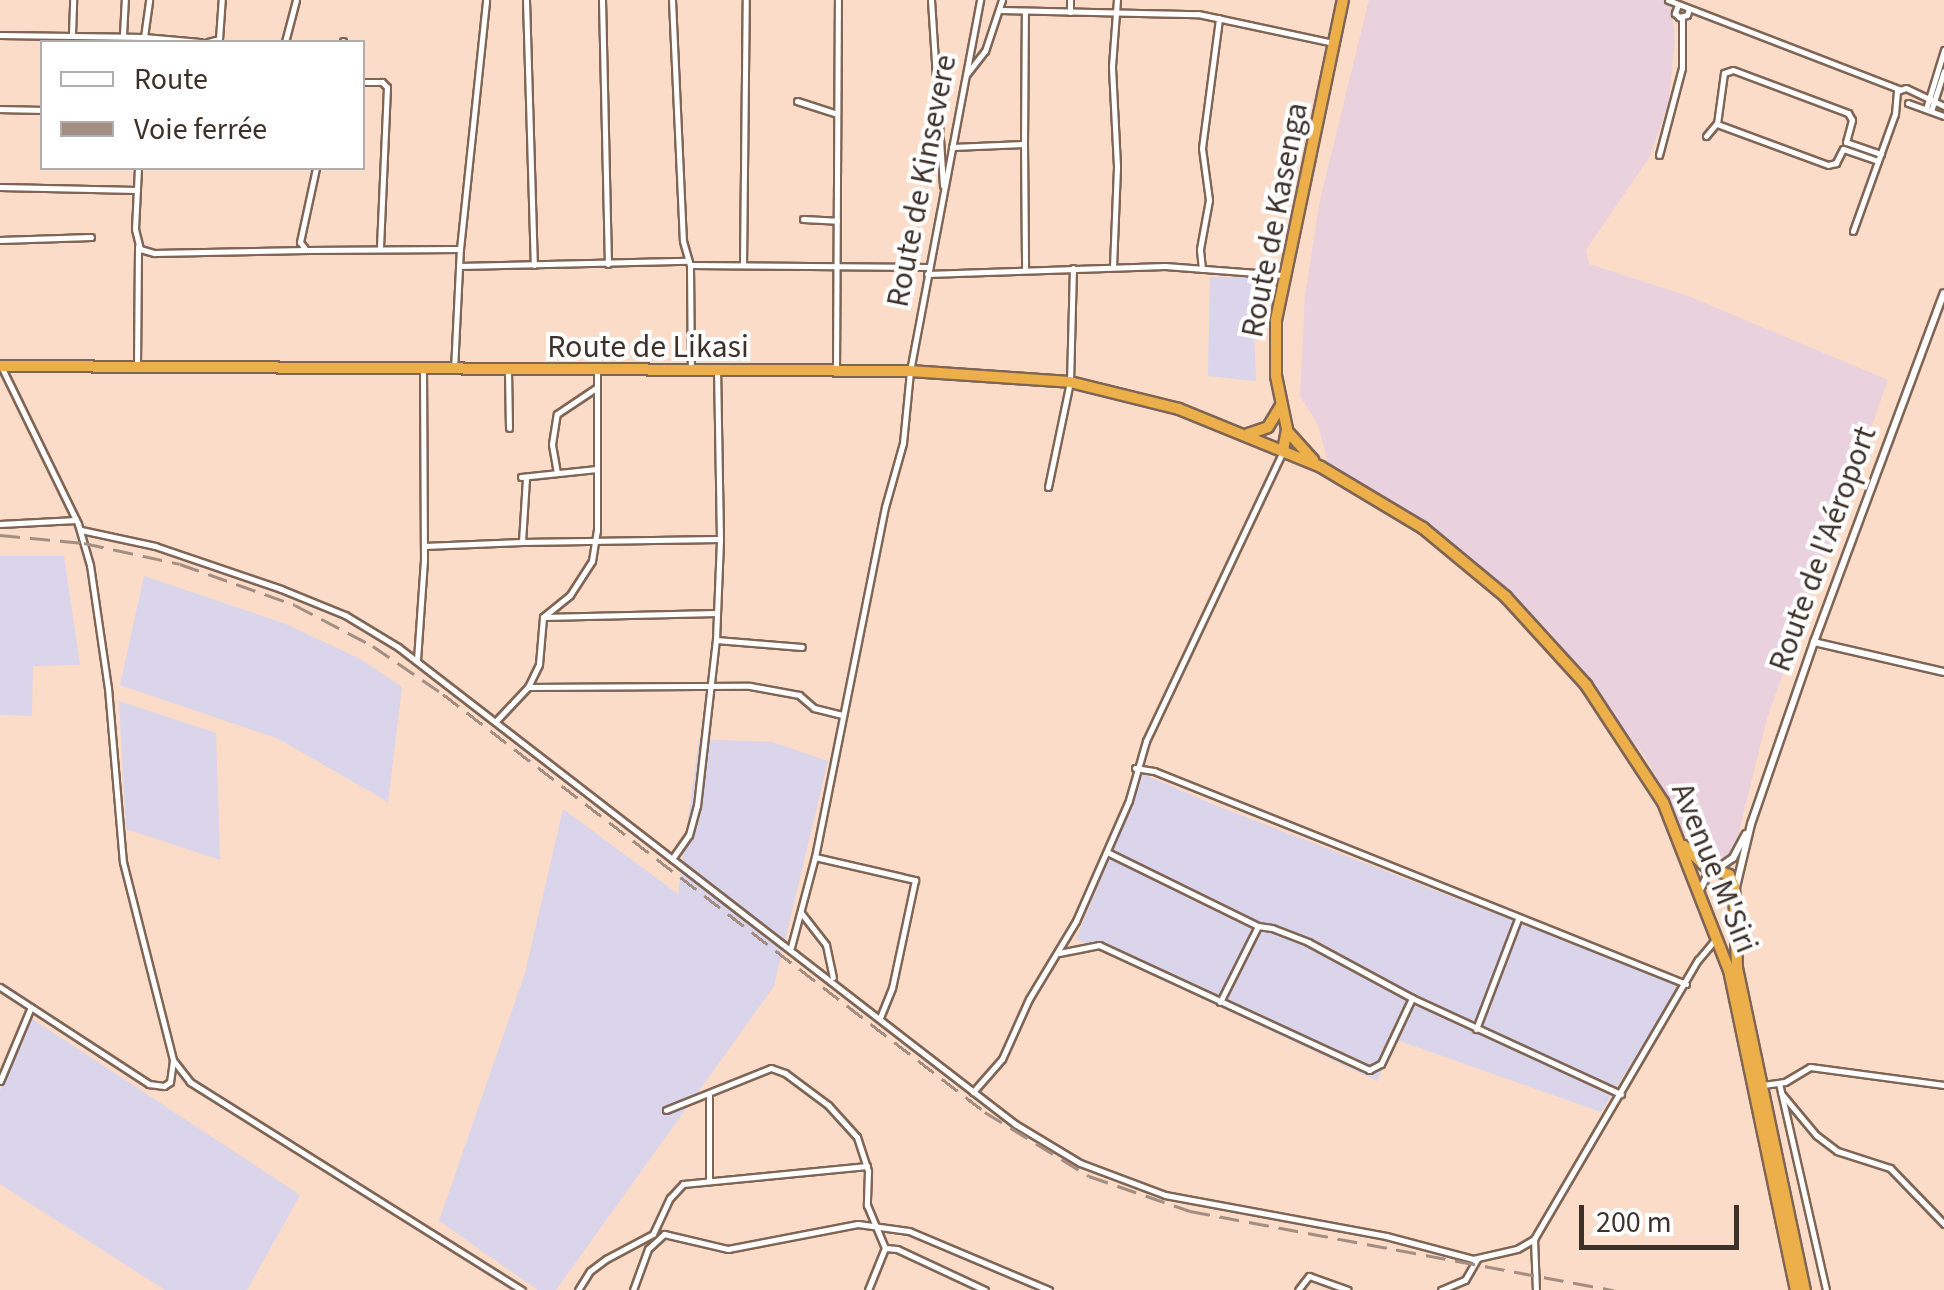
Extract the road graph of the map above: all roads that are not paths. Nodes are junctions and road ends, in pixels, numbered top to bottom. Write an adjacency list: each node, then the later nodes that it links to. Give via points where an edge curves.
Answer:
1 (73, 0): 27 (street)
2 (125, 0): 29 (street)
3 (148, 0): 30 (street)
4 (222, 0): 31 (street)
5 (296, 0): 32 (street)
6 (486, 0): 70 (street)
7 (526, 0): 75 (street)
8 (602, 0): 73 (street)
9 (672, 0): 72 (street)
10 (746, 0): 74 (street)
11 (838, 0): 48 (street)
12 (932, 0): 61 (street)
13 (980, 0): 36 (street, Route de Kinsevere)
14 (1002, 0): 20 (street)
15 (1070, 0): 23 (street)
16 (1117, 0): 24 (street)
17 (1344, 0): 33 (highway, Route de Kasenga)
18 (1668, 0): 19 (street)
19 (1680, 3): 21 (street); 26 (street, via 1675,13)
20 (1000, 10): 22 (street); 36 (street)
21 (1689, 10): 26 (street); 38 (street)
22 (1025, 12): 23 (street); 53 (street)
23 (1070, 12): 24 (street)
24 (1118, 13): 25 (street); 79 (street)
25 (1220, 18): 33 (street); 80 (street, via 1202,148 1209,200)
26 (1682, 18): 56 (street, via 1682,68)
27 (72, 34): 28 (street); 29 (street)
28 (0, 35)
29 (123, 36): 30 (street)
30 (144, 40)
31 (215, 40)
32 (286, 40)
33 (1335, 44): 83 (highway, Route de Kasenga)
34 (1944, 50): 42 (street)
35 (1944, 71): 42 (street)
36 (964, 78): 55 (street, Route de Kinsevere)
37 (365, 82): 69 (street, via 387,86)
38 (1898, 89): 39 (street); 40 (street)
39 (1911, 94): 42 (street); 43 (street)
40 (1896, 100): 43 (street); 49 (street)
41 (798, 101): 48 (street)
42 (1931, 102): 44 (street); 47 (street)
43 (1906, 103): 47 (street); 49 (street)
44 (1944, 106)
45 (0, 109): 46 (street)
46 (40, 110)
47 (1928, 110): 50 (street)
48 (839, 114): 64 (street)
49 (1895, 114): 57 (street)
50 (1944, 116)
51 (1717, 124): 52 (street); 54 (street, via 1828,165); 54 (street, via 1724,74 1733,70 1848,113)
52 (1706, 136)
53 (1024, 144): 55 (street); 81 (street)
54 (1845, 145): 57 (street)
55 (952, 147): 61 (street, Route de Kinsevere)
56 (1659, 155)
57 (1879, 158): 65 (street)
58 (138, 170): 62 (street)
59 (316, 170): 71 (street, via 300,242)
60 (0, 186): 62 (street)
61 (944, 189): 82 (street, Route de Kinsevere)
62 (137, 190): 68 (street)
63 (803, 218): 64 (street)
64 (836, 221): 76 (street)
65 (1853, 231)
66 (91, 237): 67 (street)
67 (0, 240)
68 (138, 246): 71 (street, via 150,252); 86 (street)
69 (380, 248): 70 (street); 71 (street)
70 (460, 249): 77 (street)
71 (306, 250)
72 (689, 263): 73 (street); 74 (street); 92 (street)
73 (608, 264): 75 (street)
74 (743, 264): 76 (street)
75 (534, 265): 77 (street)
76 (836, 265): 82 (street); 94 (street)
77 (459, 266): 88 (street)
78 (1073, 268): 79 (street); 81 (street); 95 (street)
79 (1112, 268): 80 (street)
80 (1202, 268): 83 (street)
81 (1025, 269): 82 (street)
82 (927, 271): 90 (street, Route de Kinsevere)
83 (1284, 275): 97 (highway, Route de Kasenga, via 1275,337)
84 (1944, 292): 116 (main road, Route de l'Aéroport)
85 (1, 365): 86 (highway, Route de Likasi); 106 (street)
86 (137, 368): 87 (highway, Route de Likasi)
87 (423, 370): 88 (highway, Route de Likasi); 112 (street)
88 (454, 370): 89 (highway, Route de Likasi)
89 (508, 371): 91 (highway, Route de Likasi); 98 (street)
90 (910, 371): 94 (highway, Route de Likasi); 95 (highway, Route de Likasi); 122 (street, Route de Kinsevere, via 903,443)
91 (597, 372): 92 (highway, Route de Likasi); 96 (street)
92 (691, 372): 93 (highway, Route de Likasi)
93 (717, 372): 94 (highway, Route de Likasi); 109 (street)
94 (836, 374)
95 (1070, 382): 100 (highway, Route de Likasi); 105 (street)
96 (597, 387): 103 (street); 104 (street, via 557,414)
97 (1281, 404): 99 (highway, Route de Kasenga); 100 (highway, via 1268,427)
98 (510, 428)
99 (1286, 429): 101 (highway, Route de Kasenga); 102 (highway)
100 (1247, 434): 101 (highway, Route de Likasi)
101 (1283, 450): 102 (highway, Avenue M'Siri); 124 (street)
102 (1321, 467): 126 (highway, Avenue M'Siri, via 1423,528 1539,629 1624,738)
103 (597, 469): 104 (street); 110 (street)
104 (557, 473): 111 (street, via 523,477)
105 (1048, 487)
106 (76, 520): 107 (street); 108 (street)
107 (0, 524)
108 (80, 530): 118 (street, via 155,546 280,588 345,615); 149 (street, via 102,636 123,862)
109 (720, 539): 110 (street); 113 (street)
110 (596, 541): 111 (street); 114 (street, via 582,582)
111 (522, 542): 112 (street)
112 (424, 546): 118 (street)
113 (717, 614): 114 (street); 115 (street)
114 (543, 617): 121 (street, via 541,659)
115 (716, 640): 117 (street); 120 (street)
116 (1814, 642): 119 (main road); 125 (main road, Route de l'Aéroport)
117 (802, 647)
118 (417, 660): 123 (street)
119 (1944, 672)
120 (711, 684): 121 (street); 122 (street, via 799,695 814,708); 129 (street, via 697,806 689,835)
121 (528, 687): 123 (street)
122 (844, 715): 128 (street, Route de Kinsevere)
123 (496, 721): 129 (street)
124 (1135, 768): 127 (street); 134 (street)
125 (1751, 824): 130 (main road, Route de l'Aéroport, via 1736,854); 132 (main road, Route de l'Aéroport)
126 (1680, 841): 130 (highway); 131 (highway, Avenue M'Siri)
127 (1107, 852): 137 (street); 140 (street)
128 (815, 858): 133 (street, Route de Kinsevere); 147 (street, via 914,880)
129 (672, 859): 139 (street)
130 (1716, 870): 131 (main road, Route de l'Aéroport); 132 (highway, via 1729,875)
131 (1700, 892): 136 (highway, Avenue M'Siri)
132 (1735, 893): 135 (highway, Avenue M'Siri)
133 (802, 914): 139 (street, Route de Kinsevere); 141 (street, via 826,946)
134 (1519, 918): 142 (street); 148 (street)
135 (1734, 918): 136 (highway, via 1725,932); 152 (highway, Avenue M'Siri)
136 (1713, 923): 138 (highway, Avenue M'Siri)
137 (1258, 926): 144 (street, via 1295,936); 145 (street)
138 (1718, 938): 142 (street); 179 (highway, Avenue M'Siri)
139 (792, 947): 141 (street)
140 (1056, 954): 145 (street, via 1099,944); 154 (street, via 1002,1060)
141 (833, 979): 147 (street)
142 (1686, 984): 156 (street)
143 (0, 986): 146 (street)
144 (1412, 998): 145 (street, via 1374,1070); 148 (street)
145 (1220, 1002)
146 (31, 1007): 149 (street, via 149,1084 170,1082); 150 (street)
147 (880, 1018): 154 (street)
148 (1476, 1028): 156 (street)
149 (173, 1060): 170 (street, via 190,1082)
150 (0, 1082)
151 (1779, 1083): 152 (street); 153 (street, via 1810,1067); 155 (street)
152 (1763, 1085): 180 (highway, Avenue M'Siri)
153 (1944, 1085)
154 (973, 1092): 168 (street, via 1052,1147 1122,1182)
155 (1781, 1093): 162 (street, via 1826,1143 1848,1157 1890,1168); 181 (street)
156 (1621, 1094): 166 (street)
157 (709, 1096): 158 (street); 159 (street, via 771,1068 785,1073 852,1128); 160 (street)
158 (666, 1110)
159 (868, 1166): 160 (street); 164 (street, via 866,1198)
160 (709, 1179): 165 (street, via 676,1190)
161 (1944, 1214): 162 (street)
162 (1935, 1216): 163 (street)
163 (1944, 1224)
164 (876, 1227): 165 (street, via 839,1225 728,1249 676,1234); 167 (street); 169 (street, via 909,1231)
165 (654, 1236): 171 (street, via 606,1259); 172 (street)
166 (1534, 1238): 168 (street); 178 (street)
167 (885, 1248): 173 (street); 174 (street)
168 (1476, 1260): 177 (street, via 1465,1280)
169 (1044, 1289)
170 (522, 1290)
171 (578, 1290)
172 (633, 1290)
173 (868, 1290)
174 (985, 1290)
175 (1298, 1290): 176 (street, via 1309,1276)
176 (1348, 1290)
177 (1441, 1290)
178 (1536, 1290)
179 (1796, 1290)
180 (1804, 1290)
181 (1826, 1290)

